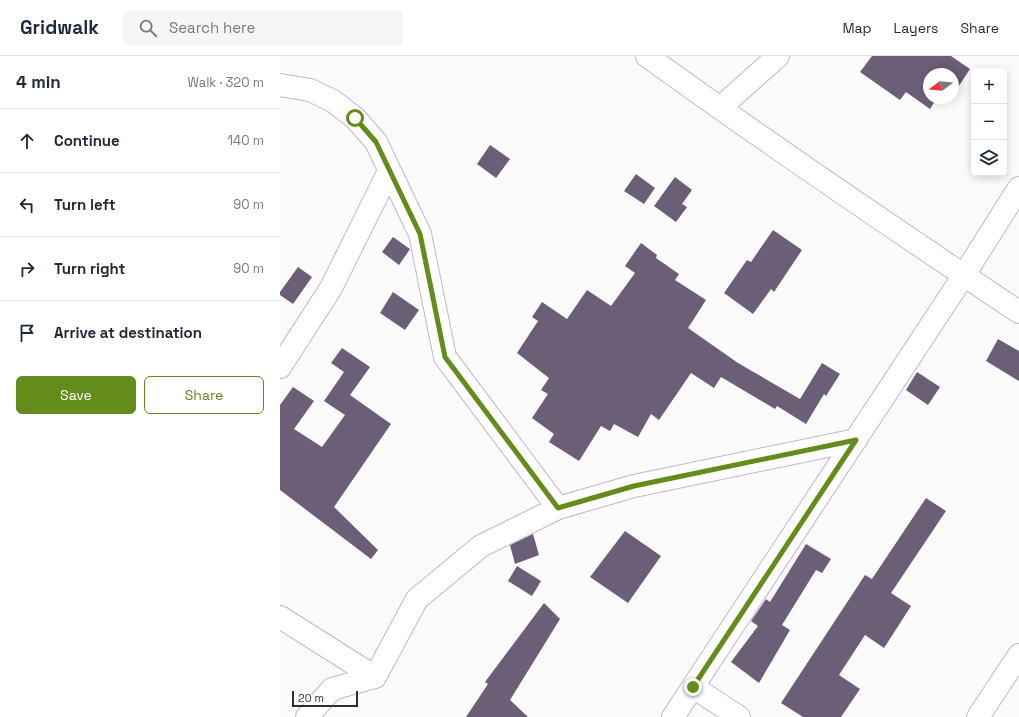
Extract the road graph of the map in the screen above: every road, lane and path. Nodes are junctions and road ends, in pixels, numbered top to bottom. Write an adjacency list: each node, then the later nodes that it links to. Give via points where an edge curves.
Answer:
1 (647, 56): 4 (street)
2 (778, 56): 4 (street)
3 (280, 85): 5 (street, via 310,90 333,101 355,118 376,142)
4 (720, 108): 7 (street)
5 (389, 171): 9 (street, via 331,288); 11 (street, via 420,234 445,357)
6 (1019, 188): 7 (street)
7 (964, 275): 8 (street); 10 (street)
8 (1019, 312)
9 (280, 367)
10 (856, 440): 11 (street, via 634,486); 15 (street)
11 (558, 508): 14 (street, via 481,546 417,599)
12 (280, 617): 14 (street)
13 (1019, 655): 19 (street)
14 (375, 677): 16 (street, via 332,689)
15 (693, 687): 17 (street); 18 (street)
16 (307, 717)
17 (673, 717)
18 (739, 717)
19 (978, 717)

